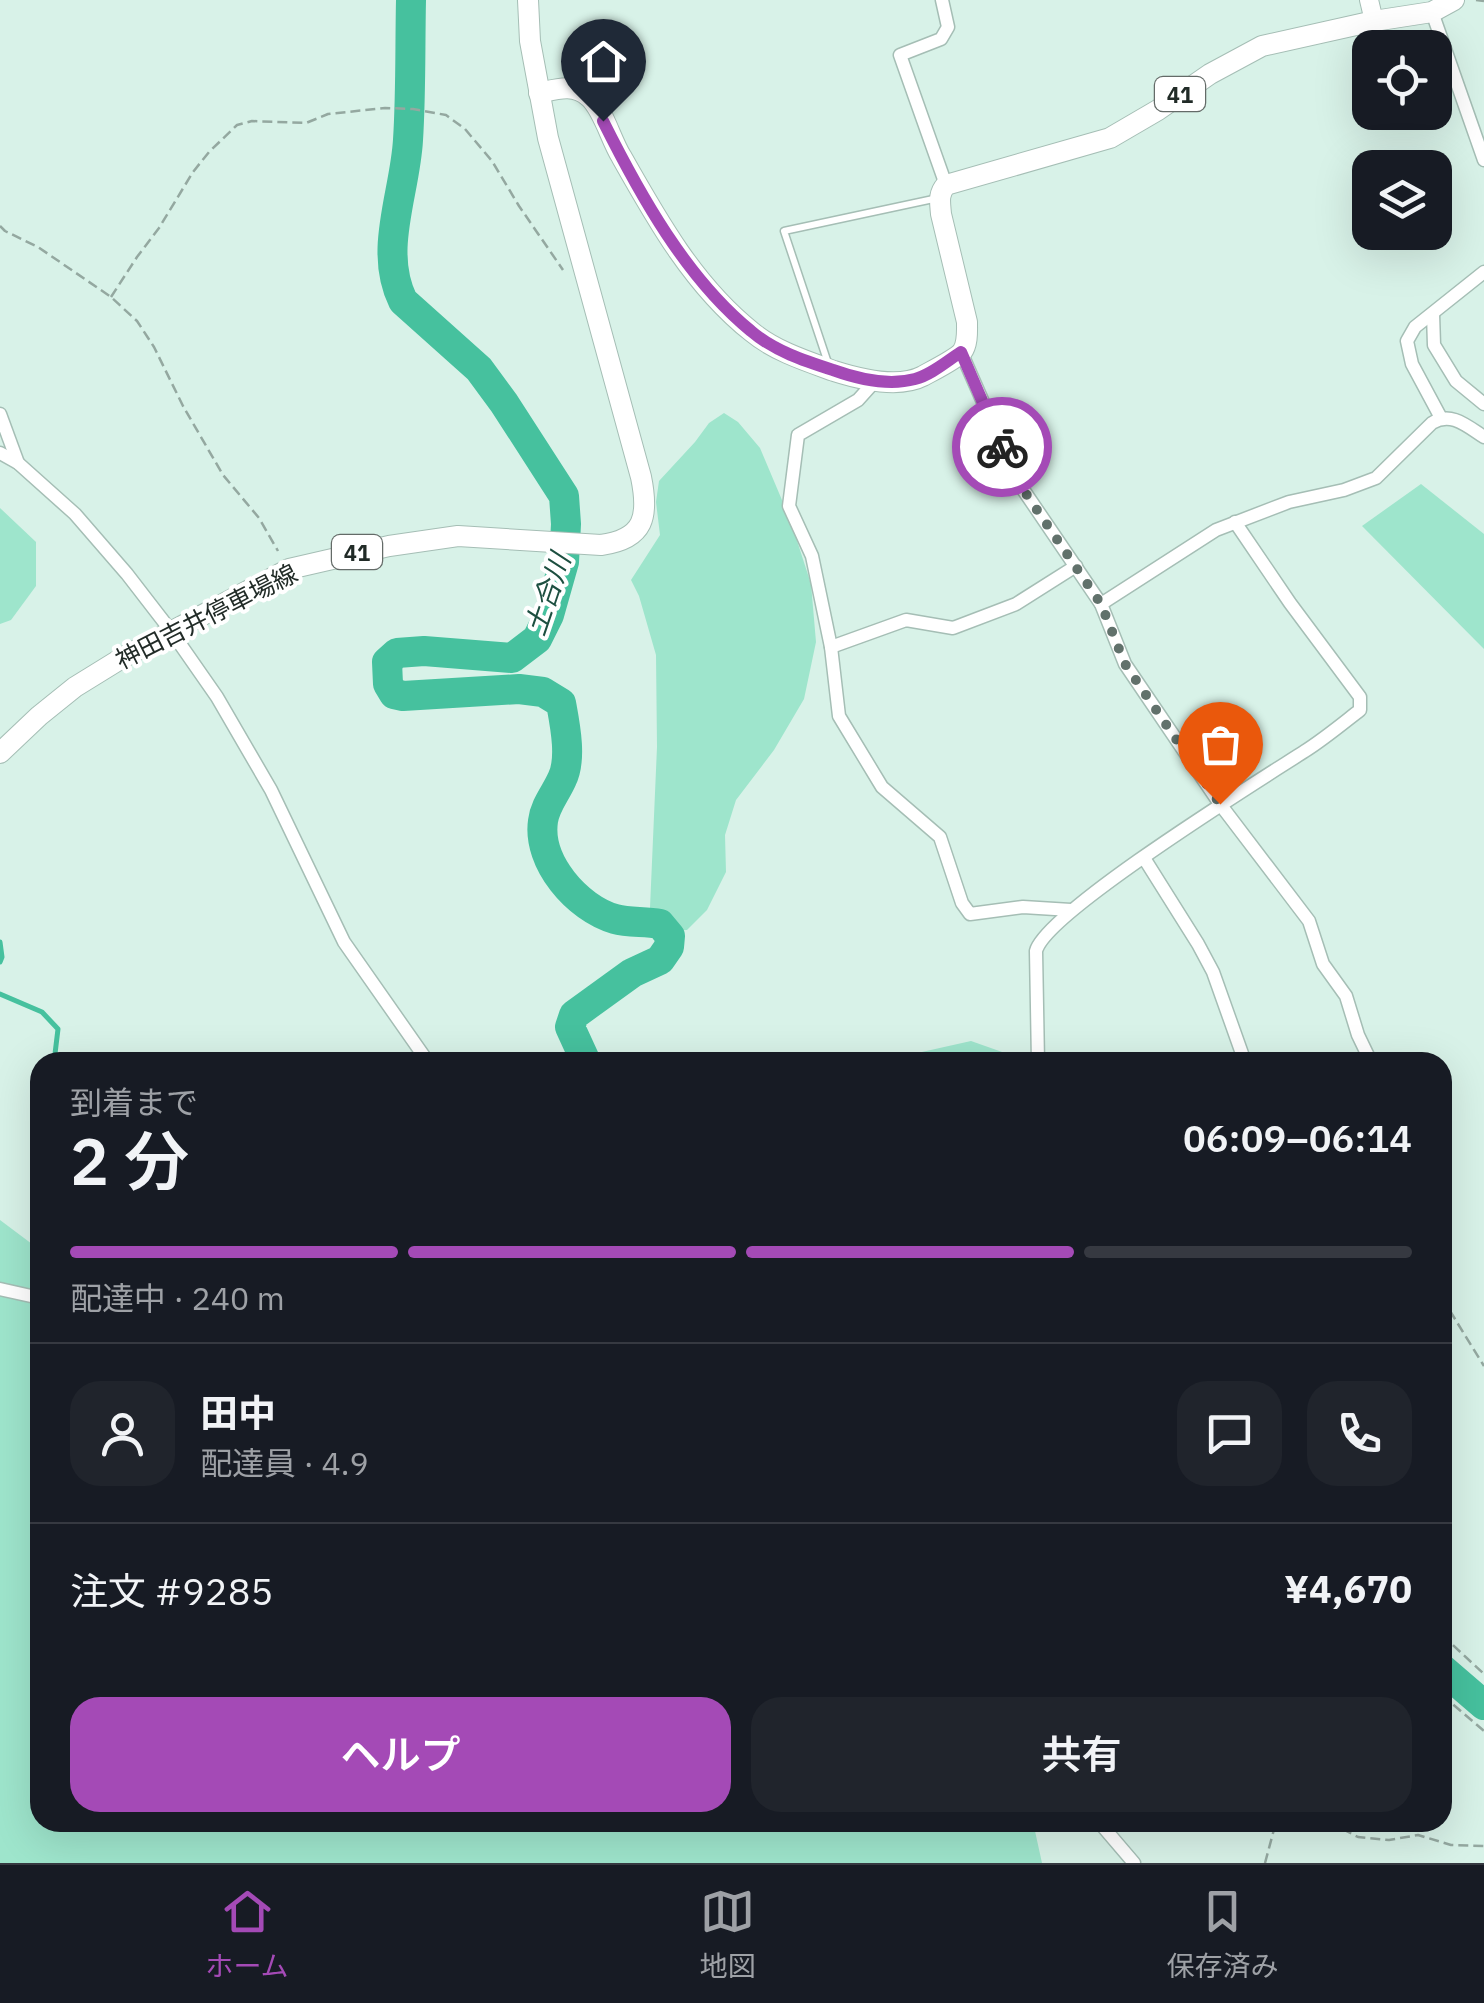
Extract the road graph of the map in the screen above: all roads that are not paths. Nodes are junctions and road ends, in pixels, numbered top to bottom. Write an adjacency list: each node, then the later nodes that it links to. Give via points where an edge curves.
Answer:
1 (528, 0): 7 (main road, 神田吉井停車場線 / 41)
2 (942, 0): 9 (street, via 948,27 941,39 900,55)
3 (1369, 0): 6 (street)
4 (1454, 0): 5 (main road, 41)
5 (1432, 12): 6 (main road, 41); 8 (street)
6 (1374, 21): 9 (main road, 41, via 1262,46 1110,138)
7 (539, 93): 13 (main road, via 574,88 596,103 620,155 702,284 752,333); 24 (main road, 神田吉井停車場線 / 41, via 646,499 643,521 623,542 601,546 458,536 389,546 289,570)
8 (1484, 160)
9 (943, 192): 12 (main road, via 967,322); 13 (lane, via 784,231)
10 (1484, 272): 11 (street)
11 (1433, 314): 15 (street, via 1434,345 1456,381); 17 (street, via 1407,340 1412,364)
12 (961, 352): 14 (main road, via 918,378); 22 (street, via 1018,482)
13 (830, 370): 14 (main road)
14 (876, 380): 25 (street, via 858,400 798,435 789,506 812,556)
15 (1484, 404)
16 (0, 414): 20 (street)
17 (1441, 418): 18 (street, via 1454,418); 21 (street, via 1376,478)
18 (1484, 436)
19 (0, 452): 20 (street)
20 (18, 463): 24 (street, via 75,514)
21 (1235, 522): 23 (street); 27 (street, via 1360,697 1360,710)
22 (1076, 566): 23 (street); 25 (street, via 1016,604 953,628 906,620)
23 (1101, 604): 27 (street, via 1125,664)
24 (171, 631): 26 (main road, 神田吉井停車場線 / 41, via 74,687); 30 (street, via 270,790 344,942)
25 (831, 648): 29 (street, via 839,716 882,788 940,837 970,914)
26 (0, 753)
27 (1220, 804): 28 (street); 33 (street, via 1309,921)
28 (1144, 858): 29 (street); 32 (street, via 1198,944)
29 (1070, 910): 31 (street, via 1038,942)
30 (421, 1052)
31 (1038, 1052)
32 (1241, 1052)
33 (1366, 1052)
34 (0, 1289): 35 (street)
35 (30, 1296)
36 (1108, 1832): 37 (street)
37 (1134, 1863)

